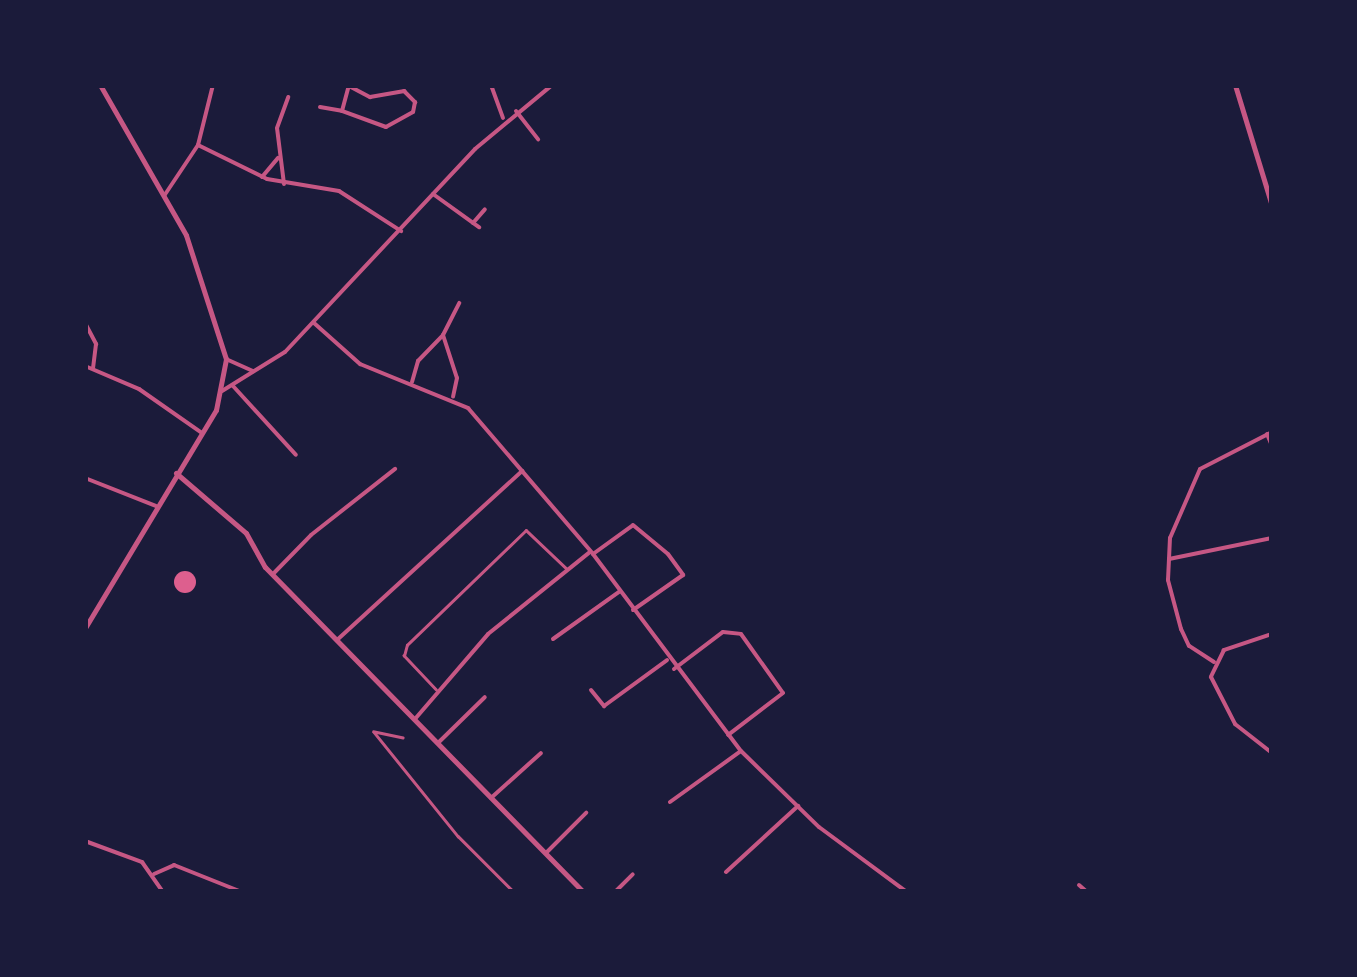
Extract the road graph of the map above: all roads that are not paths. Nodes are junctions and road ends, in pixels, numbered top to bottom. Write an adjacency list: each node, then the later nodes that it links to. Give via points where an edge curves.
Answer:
1 (100, 85): 18 (street)
2 (214, 85): 13 (street)
3 (491, 85): 11 (street)
4 (552, 85): 10 (street)
5 (1236, 85): 19 (street)
6 (349, 86): 9 (street); 9 (street, via 370,97 404,91 415,102 414,112 386,128)
7 (288, 97): 14 (street, via 277,128)
8 (320, 107): 9 (street)
9 (342, 111)
10 (516, 111): 11 (street); 12 (street)
11 (504, 120): 17 (street)
12 (538, 139)
13 (198, 145): 15 (street); 18 (street)
14 (278, 158): 15 (street); 16 (street)
15 (262, 176): 16 (street)
16 (284, 184): 21 (street, via 338,191)
17 (433, 194): 20 (street, via 476,225); 21 (street)
18 (164, 196): 26 (street, via 197,263)
19 (1272, 206)
20 (484, 209)
21 (401, 232): 24 (street)
22 (459, 303): 25 (street)
23 (85, 323): 28 (street, via 96,344)
24 (314, 323): 29 (street); 30 (street, via 360,364)
25 (443, 334): 30 (street, via 418,362); 33 (street, via 458,378)
26 (226, 359): 29 (street); 32 (street)
27 (85, 366): 28 (street)
28 (93, 368): 35 (street, via 138,389)
29 (253, 371): 31 (street)
30 (412, 382): 33 (street)
31 (232, 386): 32 (street); 37 (street)
32 (222, 391): 35 (street)
33 (453, 398): 39 (street)
34 (1270, 433): 36 (street); 45 (street, via 1195,475)
35 (202, 434): 40 (street)
36 (1272, 446)
37 (296, 455)
38 (395, 469): 47 (street, via 311,534)
39 (523, 470): 44 (street); 55 (street)
40 (176, 472): 42 (street); 47 (street, via 246,533)
41 (85, 478): 42 (street)
42 (156, 506): 49 (street)
43 (1272, 538): 45 (street)
44 (592, 553): 46 (street); 48 (street); 50 (street, via 633,525 683,575)
45 (1168, 559): 57 (street, via 1169,590 1185,638)
46 (568, 570): 59 (street, via 488,634); 59 (lane, via 526,530 406,645 404,656)
47 (273, 574): 55 (street)
48 (620, 592): 50 (street); 54 (street)
49 (98, 610): 51 (street); 52 (street)
50 (632, 610): 56 (street)
51 (85, 615)
52 (85, 628)
53 (1272, 634): 57 (street, via 1224,650)
54 (553, 639)
55 (338, 640): 62 (street)
56 (667, 660): 58 (street); 60 (street, via 604,706)
57 (1214, 662): 68 (street, via 1211,677 1223,706 1243,733)
58 (674, 670): 63 (street); 63 (street, via 723,632 741,634 782,693)
59 (436, 690): 62 (street)
60 (591, 690)
61 (485, 697): 65 (street)
62 (415, 719): 65 (street)
63 (728, 735): 66 (street)
64 (403, 738): 81 (lane, via 374,732 458,836)
65 (439, 742): 69 (street)
66 (741, 751): 70 (street); 71 (street)
67 (542, 753): 69 (street)
68 (1272, 753)
69 (491, 798): 74 (street)
70 (670, 802)
71 (798, 806): 75 (street); 84 (street)
72 (586, 813): 74 (street)
73 (85, 841): 76 (street, via 142,862)
74 (546, 854): 82 (street)
75 (726, 872)
76 (154, 874): 79 (street); 80 (street, via 174,865)
77 (633, 874): 83 (street)
78 (1079, 885): 85 (street)
79 (163, 892)
80 (242, 892)
81 (514, 892)
82 (583, 892)
83 (615, 892)
84 (906, 892)
85 (1087, 892)

